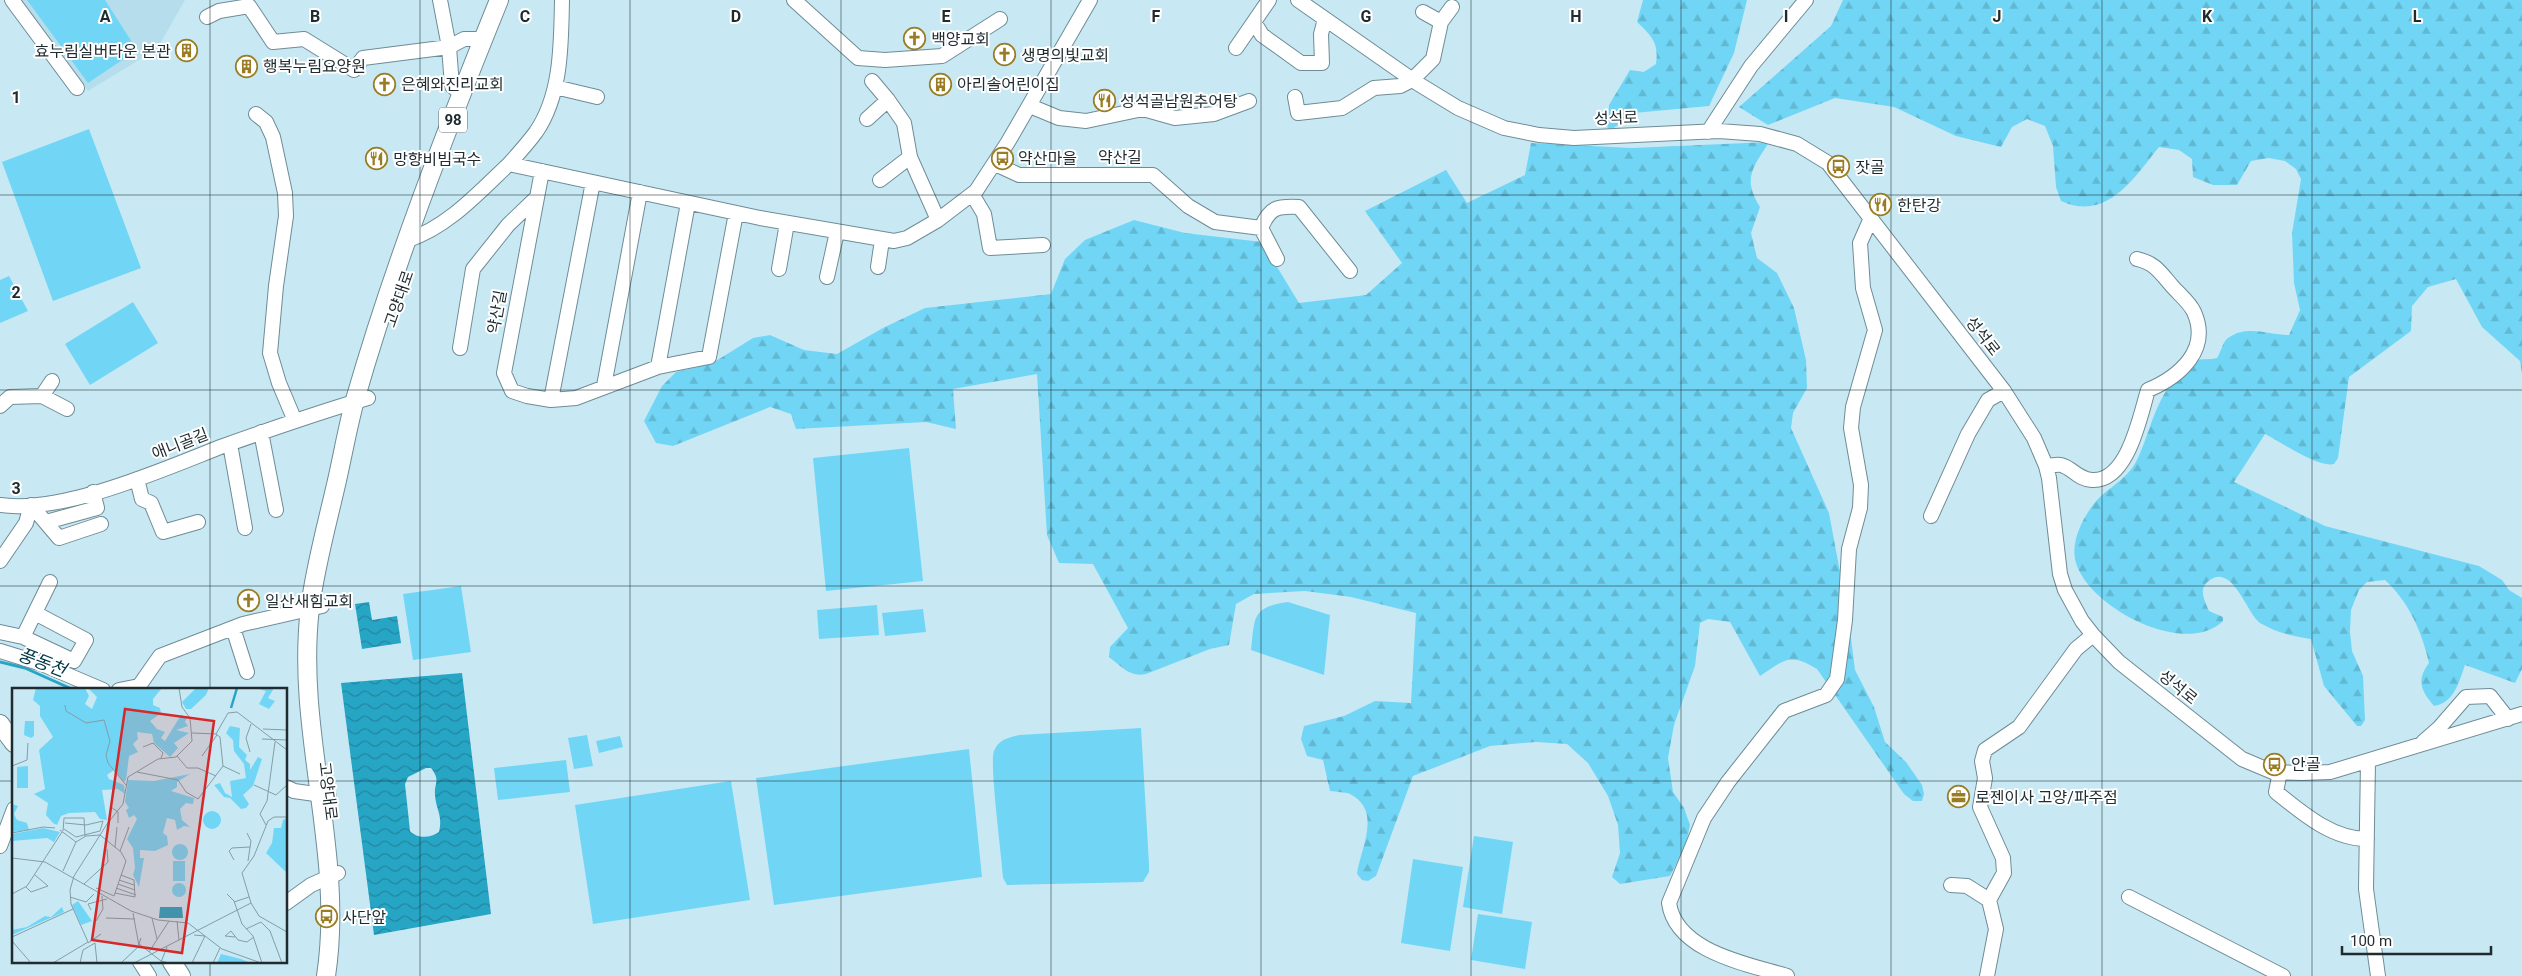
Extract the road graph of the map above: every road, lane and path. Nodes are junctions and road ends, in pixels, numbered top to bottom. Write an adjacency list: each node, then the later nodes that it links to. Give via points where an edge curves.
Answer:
1 (12, 0): 24 (street)
2 (440, 0): 19 (street)
3 (499, 0): 18 (main road, 고양대로 / 98)
4 (508, 0): 50 (main road, 고양대로)
5 (562, 0): 23 (street)
6 (794, 0): 14 (street, via 858,58 885,60 942,56)
7 (1090, 0): 30 (street)
8 (1269, 0): 16 (street)
9 (1298, 0): 15 (street, 성석로)
10 (1806, 0): 33 (street, via 1751,66)
11 (1452, 7): 17 (street)
12 (1423, 12): 17 (street)
13 (207, 17): 19 (street, via 218,11 249,6 273,42 304,39 354,70 363,58)
14 (1000, 18)
15 (1325, 19): 16 (street, via 1322,63 1301,63 1262,35); 21 (street, 성석로)
16 (1254, 22): 20 (street)
17 (1441, 22): 21 (street, via 1433,59)
18 (483, 39): 19 (street, via 464,39); 25 (main road, 고양대로 / 98)
19 (449, 47): 25 (street, via 452,86)
20 (1236, 48)
21 (1412, 80): 27 (street, via 1400,86 1374,88 1342,108 1298,113); 33 (street, 성석로, via 1458,108 1504,128 1539,135 1574,138)
22 (872, 81): 28 (street)
23 (555, 87): 26 (street); 35 (street, via 537,130)
24 (77, 88)
25 (463, 95): 50 (main road, 고양대로 / 98)
26 (597, 97)
27 (1295, 97)
28 (888, 100): 32 (street); 34 (street, via 904,123)
29 (1250, 101): 30 (street, via 1214,114 1175,118 1143,109 1086,121 1059,118)
30 (1030, 106): 36 (street)
31 (256, 114): 69 (street, via 266,122 273,137 285,193 286,216 270,353)
32 (867, 119)
33 (1708, 132): 45 (street, 성석로, via 1760,134 1797,144 1828,163)
34 (910, 157): 38 (street); 46 (street)
35 (509, 164): 37 (street); 50 (street, via 462,208)
36 (995, 164): 41 (street); 48 (street, 약산길, via 1019,175 1153,175 1188,206 1215,222)
37 (542, 171): 39 (street); 42 (street, 약산길)
38 (880, 180)
39 (593, 182): 40 (street); 66 (street)
40 (640, 192): 43 (street); 62 (street)
41 (972, 194): 46 (street); 52 (street, via 984,214 990,248)
42 (535, 199): 59 (street, 약산길, via 508,225 473,269); 66 (street, 약산길, via 504,373 512,391)
43 (688, 202): 44 (street); 60 (street)
44 (736, 213): 47 (street); 60 (street, 약산길, via 709,357)
45 (1871, 218): 63 (street, 성석로); 117 (street, via 1860,243 1863,288 1876,330 1853,407 1851,428 1861,485 1860,508 1849,549 1837,679 1826,694 1784,711 1728,782 1704,818 1669,903 1671,916 1682,931 1713,954)
46 (938, 220): 51 (street, via 907,238)
47 (787, 223): 49 (street); 56 (street)
48 (1261, 228): 54 (street); 57 (street, via 1267,213 1281,206 1300,207)
49 (837, 232): 51 (street); 58 (street)
50 (414, 238): 65 (main road, 고양대로, via 373,375)
51 (882, 240): 55 (street)
52 (1044, 245)
53 (2137, 258): 72 (street, via 2151,262 2194,312 2199,334 2195,355 2166,382 2148,390 2125,458 2109,476 2093,480 2077,476 2062,465)
54 (1277, 259)
55 (878, 267)
56 (779, 269)
57 (1350, 271)
58 (827, 277)
59 (460, 348)
60 (658, 367): 62 (street, 약산길)
61 (52, 381): 64 (street)
62 (604, 386): 66 (street, 약산길, via 576,398)
63 (2004, 391): 72 (street, 성석로, via 2034,438); 78 (street, via 1988,400 1968,434)
64 (42, 396): 67 (street, via 10,397); 68 (street)
65 (361, 400): 69 (street, 애니골길); 85 (main road, 고양대로, via 336,530)
66 (551, 400)
67 (0, 406)
68 (67, 409)
69 (295, 421): 70 (street, 애니골길)
70 (261, 432): 71 (street, 애니골길); 77 (street)
71 (230, 444): 73 (street, 애니골길); 82 (street)
72 (2046, 466): 89 (street, 성석로, via 2060,574 2065,590)
73 (137, 479): 74 (street, 애니골길); 80 (street, via 142,499 151,503 162,532)
74 (93, 492): 76 (street, 애니골길); 79 (street, via 97,508)
75 (0, 505): 76 (street, 애니골길)
76 (31, 505): 79 (street); 83 (street, via 26,523)
77 (276, 510)
78 (1931, 516)
79 (46, 522): 81 (street, via 59,538)
80 (198, 522)
81 (101, 524)
82 (245, 528)
83 (0, 560)
84 (50, 582): 86 (street)
85 (316, 607): 87 (street); 103 (main road, 고양대로, via 316,671)
86 (35, 613): 90 (street); 90 (street, via 86,640 74,661)
87 (233, 628): 92 (street); 94 (street, via 160,656 139,686)
88 (0, 632): 90 (street)
89 (2092, 635): 101 (street, 성석로, via 2119,662 2242,759); 110 (street, via 2076,649 2019,727 1985,750 1980,807 2003,858 2004,873)
90 (23, 637)
91 (0, 651): 93 (street, via 42,664)
92 (247, 672)
93 (98, 688)
94 (129, 688)
95 (2522, 714): 96 (street, 성석로)
96 (2508, 719): 99 (street, 성석로); 99 (street, via 2490,696 2466,697 2439,728)
97 (0, 724): 98 (main road)
98 (12, 740)
99 (2417, 746): 100 (street, 성석로)
100 (2368, 761): 101 (street, 성석로, via 2330,772); 105 (street)
101 (2280, 772): 105 (street, via 2276,792 2295,808 2329,830 2354,839)
102 (288, 788): 103 (street)
103 (325, 796): 107 (main road, 고양대로)
104 (12, 814): 106 (street)
105 (2367, 839): 120 (street, via 2366,889)
106 (0, 846)
107 (334, 875): 111 (street, via 311,885); 114 (main road, 고양대로)
108 (1951, 885): 110 (street, via 1967,886)
109 (2129, 898): 119 (street)
110 (1989, 900): 118 (street, via 1996,929)
111 (288, 902)
112 (141, 964): 115 (street)
113 (173, 964): 116 (main road)
114 (327, 973)
115 (149, 976)
116 (181, 976)
117 (1786, 976)
118 (1987, 976)
119 (2283, 976)
120 (2378, 976)

